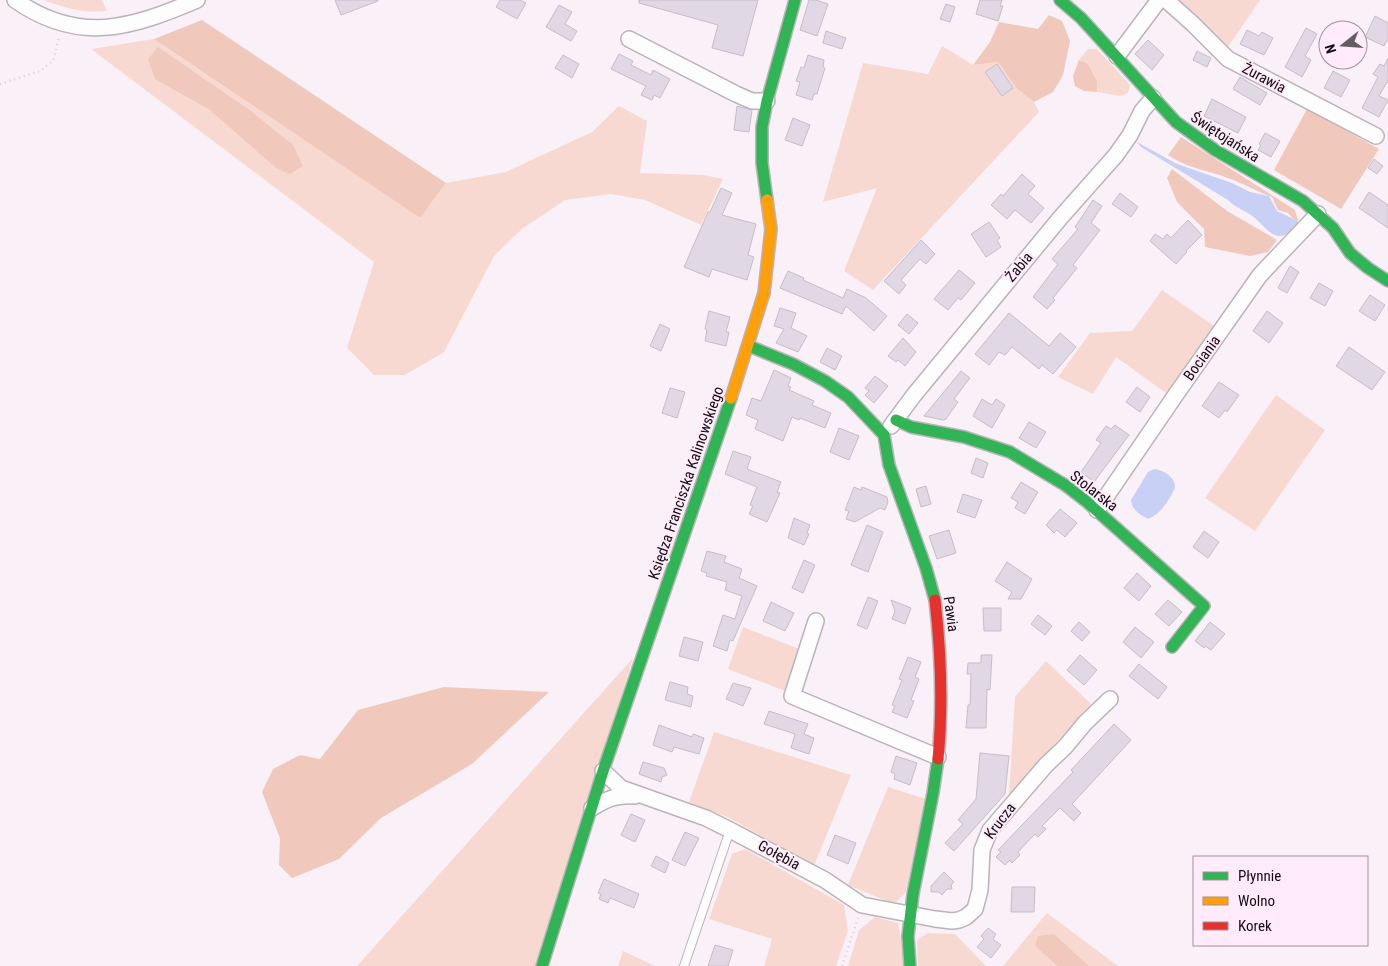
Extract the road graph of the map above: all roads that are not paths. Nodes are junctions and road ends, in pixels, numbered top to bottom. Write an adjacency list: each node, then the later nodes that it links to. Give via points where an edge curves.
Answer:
1 (15, 0): 2 (street, via 62,23 98,27 143,21)
2 (198, 0)
3 (795, 0): 10 (street, Księdza Franciszka Kalinowskiego)
4 (1060, 0): 8 (street, Świętojańska)
5 (1159, 0): 8 (street)
6 (1166, 0): 11 (street, Żurawia, via 1228,59)
7 (629, 39): 10 (street, via 736,94 752,101)
8 (1117, 56): 9 (street, Świętojańska)
9 (1153, 98): 12 (street, Świętojańska, via 1191,134 1303,201); 15 (street, Żabia, via 1116,155 1042,239)
10 (767, 101): 14 (street, Księdza Franciszka Kalinowskiego, via 762,127 762,163 771,229 769,258 764,293)
11 (1376, 136)
12 (1318, 214): 13 (street, Świętojańska, via 1350,252); 17 (street, Bociania, via 1260,275)
13 (1388, 281)
14 (749, 346): 16 (street, via 825,381 848,397); 22 (street, Księdza Franciszka Kalinowskiego)
15 (896, 420): 16 (street, Żabia); 17 (street, Stolarska, via 911,427 964,437 1010,452 1065,485)
16 (884, 435): 21 (street, Pawia, via 889,465 935,598 941,669)
17 (1097, 510): 19 (street, Stolarska, via 1204,606)
18 (816, 622): 21 (street, via 792,696)
19 (1172, 647)
20 (1110, 699): 26 (street, Krucza, via 1046,765 990,830 980,858 979,898 975,909 966,918 952,921)
21 (938, 757): 26 (street, Pawia)
22 (603, 771): 23 (street, Gołębia, via 621,788); 24 (street, Księdza Franciszka Kalinowskiego)
23 (645, 797): 24 (street, Gołębia, via 619,795); 25 (street, Gołębia, via 706,818)
24 (592, 808): 27 (street, Księdza Franciszka Kalinowskiego)
25 (730, 830): 26 (street, Gołębia, via 825,880 862,905); 28 (lane)
26 (910, 913): 29 (street, Pawia)
27 (542, 966)
28 (684, 966)
29 (910, 966)

